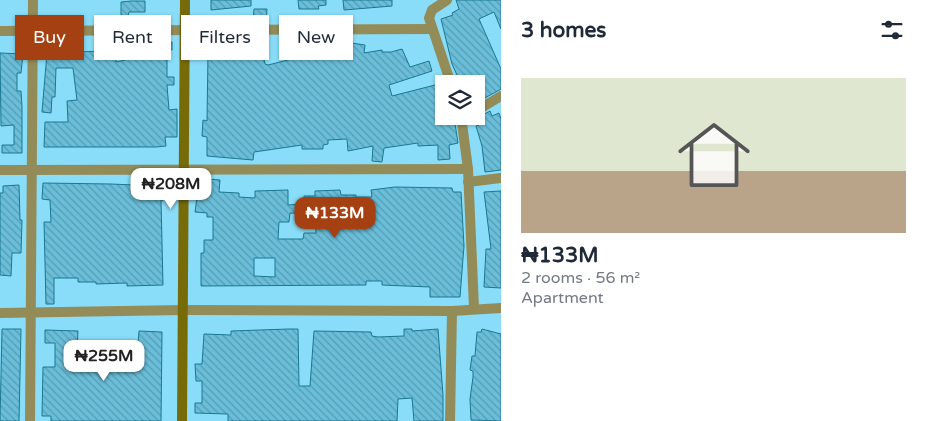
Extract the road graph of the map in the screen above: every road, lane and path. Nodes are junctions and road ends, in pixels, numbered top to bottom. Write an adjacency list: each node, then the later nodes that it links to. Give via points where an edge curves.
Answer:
1 (34, 0): 4 (street)
2 (185, 0): 5 (main road)
3 (447, 0): 6 (street, via 432,10 429,18)
4 (34, 15)
5 (184, 15)
6 (432, 29): 8 (street); 14 (street)
7 (181, 30): 11 (street)
8 (269, 30)
9 (0, 31): 10 (street)
10 (15, 31)
11 (84, 31)
12 (33, 60): 18 (street)
13 (184, 60): 19 (main road)
14 (448, 75)
15 (501, 96): 16 (street)
16 (485, 106)
17 (464, 125): 20 (street)
18 (31, 169): 19 (street); 21 (street); 28 (street)
19 (184, 169): 20 (street); 26 (main road)
20 (468, 169): 23 (street)
21 (0, 170)
22 (501, 178): 23 (street)
23 (468, 182): 24 (street)
24 (474, 308): 25 (street); 27 (street)
25 (501, 308)
26 (183, 310): 27 (street); 28 (street); 31 (main road)
27 (452, 311): 32 (street)
28 (31, 312): 29 (street); 30 (street)
29 (0, 313)
30 (30, 421)
31 (182, 421)
32 (450, 421)

